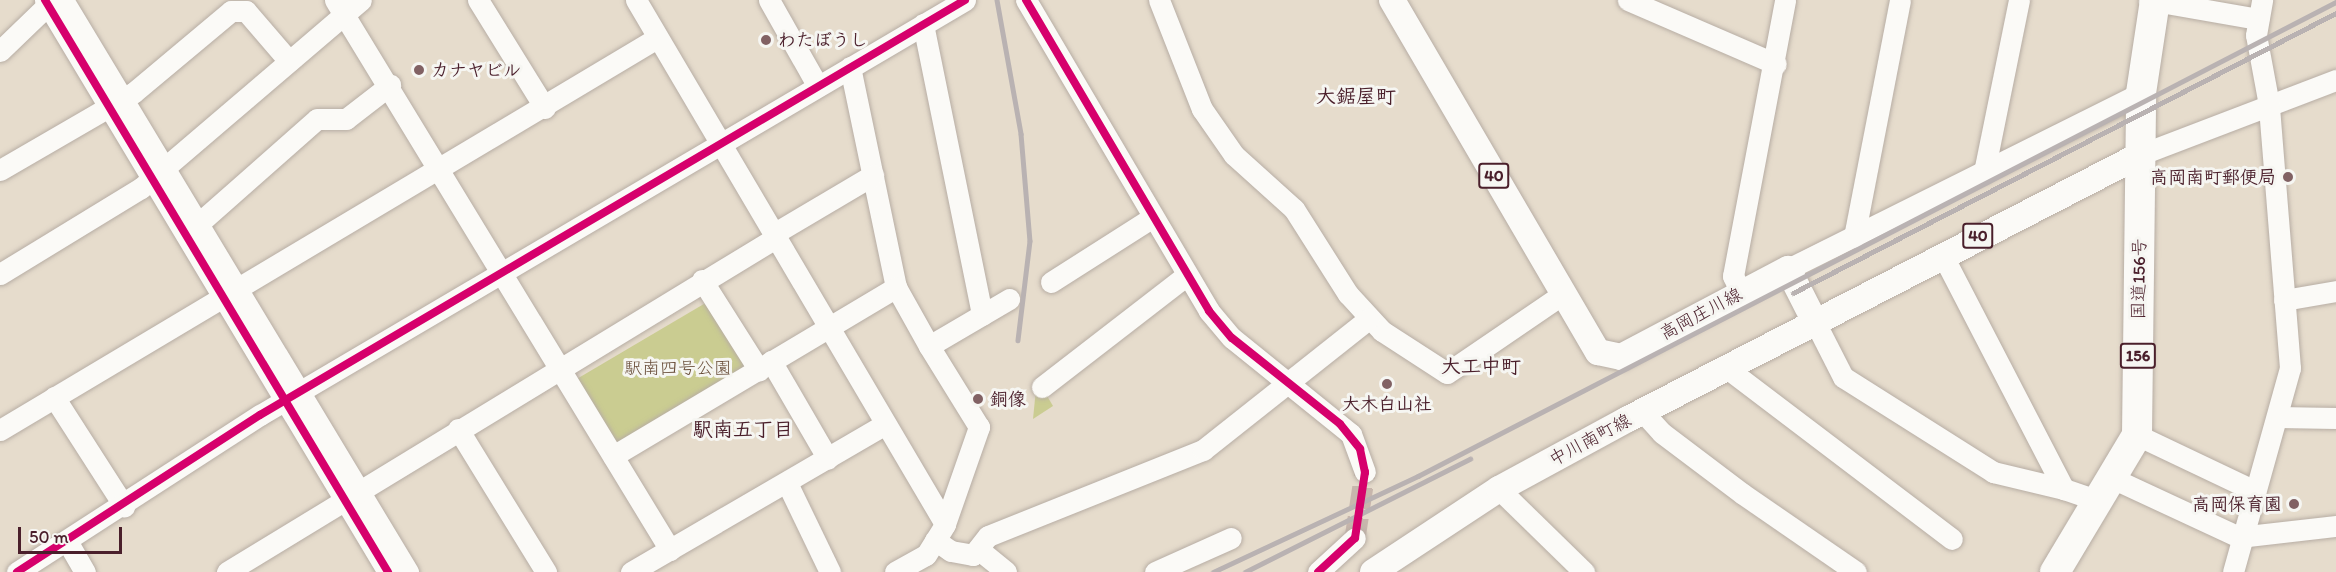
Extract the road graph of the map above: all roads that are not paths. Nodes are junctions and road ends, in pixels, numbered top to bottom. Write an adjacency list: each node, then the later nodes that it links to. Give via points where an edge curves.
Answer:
1 (478, 0): 28 (street)
2 (636, 0): 17 (street)
3 (769, 0): 24 (street)
4 (965, 0): 16 (street)
5 (1026, 0): 36 (street)
6 (1159, 0): 55 (street, via 1202,109 1234,156 1294,209)
7 (1392, 0): 50 (main road, 高岡庄川線 / 40)
8 (1785, 0): 20 (street)
9 (1900, 0): 39 (street)
10 (2019, 0): 33 (street)
11 (2153, 0): 15 (street); 25 (highway, 国道156号 / 156)
12 (52, 1): 18 (street); 26 (street)
13 (1642, 3): 20 (street)
14 (348, 4): 19 (street); 23 (street)
15 (2260, 10): 27 (street)
16 (923, 24): 21 (street); 54 (street)
17 (657, 38): 28 (street); 29 (street)
18 (0, 51)
19 (289, 61): 26 (street, via 246,11 231,11); 34 (street)
20 (1776, 64): 49 (street, via 1733,276)
21 (850, 66): 24 (street); 35 (street)
22 (2336, 80): 27 (street)
23 (390, 85): 31 (street); 37 (street, via 346,119 317,119)
24 (817, 85): 29 (street)
25 (2142, 93): 30 (highway, 国道156号 / 156); 33 (street)
26 (116, 101): 32 (street); 34 (street)
27 (2269, 105): 30 (street); 53 (street)
28 (545, 108): 31 (street)
29 (721, 140): 38 (street); 42 (street)
30 (2142, 154): 40 (main road, 40); 72 (highway, 国道156号 / 156)
31 (441, 168): 42 (street); 51 (street)
32 (0, 170)
33 (1984, 172): 39 (street)
34 (159, 173): 37 (street); 43 (street)
35 (873, 175): 38 (street); 47 (street)
36 (1153, 217): 44 (street); 46 (street)
37 (192, 228): 51 (street)
38 (776, 235): 45 (street); 57 (street)
39 (1854, 237): 41 (street)
40 (1942, 254): 56 (main road, 40); 78 (street)
41 (1788, 269): 49 (main road, 高岡庄川線 / 40); 56 (main road)
42 (501, 272): 61 (street); 65 (street)
43 (0, 274)
44 (1187, 275): 62 (street, via 1221,327); 63 (street)
45 (702, 280): 59 (street); 61 (street)
46 (1051, 282)
47 (896, 287): 57 (street); 58 (street)
48 (2336, 291): 53 (street)
49 (1741, 293): 50 (main road, 高岡庄川線 / 40, via 1621,357 1608,358 1598,352)
50 (1563, 294): 55 (street, via 1447,373)
51 (230, 295): 64 (street); 65 (street)
52 (1009, 299): 54 (street)
53 (2284, 300): 67 (street, via 2290,368)
54 (982, 315): 58 (street)
55 (1368, 319): 62 (street)
56 (1814, 320): 60 (main road, 中川南町線); 78 (street, via 1843,377 1993,472)
57 (830, 325): 59 (street); 69 (street)
58 (929, 346): 84 (street, via 979,427)
59 (765, 366): 73 (street); 74 (street)
60 (1724, 366): 66 (main road, 中川南町線); 88 (street)
61 (559, 368): 70 (street); 73 (street)
62 (1290, 383): 75 (street, via 1351,434); 90 (street, via 1203,450 988,536)
63 (1042, 387)
64 (54, 397): 71 (street); 82 (street)
65 (292, 397): 81 (street); 82 (street)
66 (1643, 412): 77 (main road, 中川南町線); 106 (street, via 1662,433 1734,488)
67 (2277, 417): 68 (street); 80 (street)
68 (2336, 418)
69 (885, 424): 74 (street); 84 (street)
70 (458, 429): 81 (street); 98 (street)
71 (0, 430)
72 (2137, 435): 79 (highway, 国道156号 / 156); 80 (street)
73 (613, 456): 91 (street)
74 (828, 459): 76 (street)
75 (1365, 472)
76 (787, 483): 91 (street); 99 (street)
77 (1500, 489): 104 (main road, 中川南町線); 105 (street)
78 (2064, 489): 79 (street)
79 (2105, 490): 85 (street); 107 (highway, 国道156号 / 156)
80 (2255, 491): 85 (street)
81 (352, 494): 95 (street); 96 (street); 97 (street)
82 (124, 506): 89 (street)
83 (2336, 526): 85 (street)
84 (940, 532): 90 (street, via 962,554); 100 (street, via 926,555)
85 (2239, 537): 108 (street)
86 (1231, 538): 102 (street)
87 (1355, 538): 103 (street)
88 (1952, 539)
89 (67, 541): 93 (street); 94 (street)
90 (978, 549): 101 (street)
91 (670, 550): 92 (street)
92 (635, 571)
93 (17, 572)
94 (85, 572)
95 (227, 572)
96 (388, 572)
97 (408, 572)
98 (546, 572)
99 (830, 572)
100 (895, 572)
101 (1006, 572)
102 (1155, 572)
103 (1318, 572)
104 (1373, 572)
105 (1584, 572)
106 (1856, 572)
107 (2055, 572)
108 (2233, 572)

